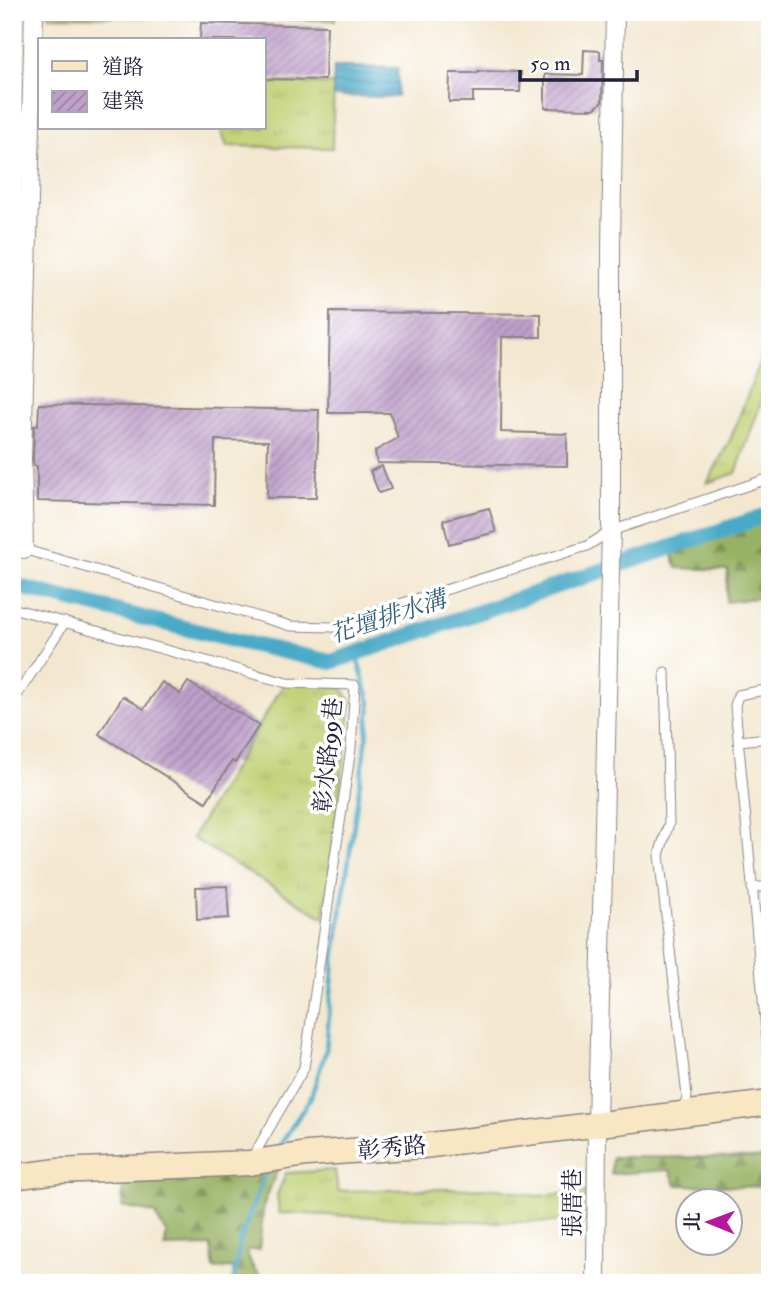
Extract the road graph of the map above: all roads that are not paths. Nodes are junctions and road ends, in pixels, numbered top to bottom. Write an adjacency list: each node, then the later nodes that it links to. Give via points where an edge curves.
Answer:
1 (34, 12): 5 (street)
2 (615, 12): 4 (street, 張厝巷)
3 (770, 478): 4 (lane)
4 (611, 531): 5 (lane, via 587,546 333,627 291,626); 19 (street, 張厝巷)
5 (18, 548)
6 (12, 608): 7 (lane, 彰水路99巷)
7 (65, 622): 10 (lane); 20 (lane, 彰水路99巷, via 287,683 355,685 351,748 304,1068)
8 (666, 672): 18 (lane, via 668,823 659,855 687,1096)
9 (770, 689): 12 (lane, via 738,695 734,706)
10 (12, 703)
11 (770, 738): 12 (lane)
12 (738, 741): 14 (lane)
13 (770, 886): 14 (lane)
14 (752, 888): 15 (lane)
15 (768, 1034): 16 (lane)
16 (770, 1072)
17 (770, 1103): 18 (street, 彰秀路)
18 (683, 1114): 19 (street, 彰秀路)
19 (597, 1124): 20 (street, 彰秀路); 22 (street, 張厝巷)
20 (249, 1163): 21 (street, 彰秀路)
21 (12, 1177)
22 (596, 1283)

